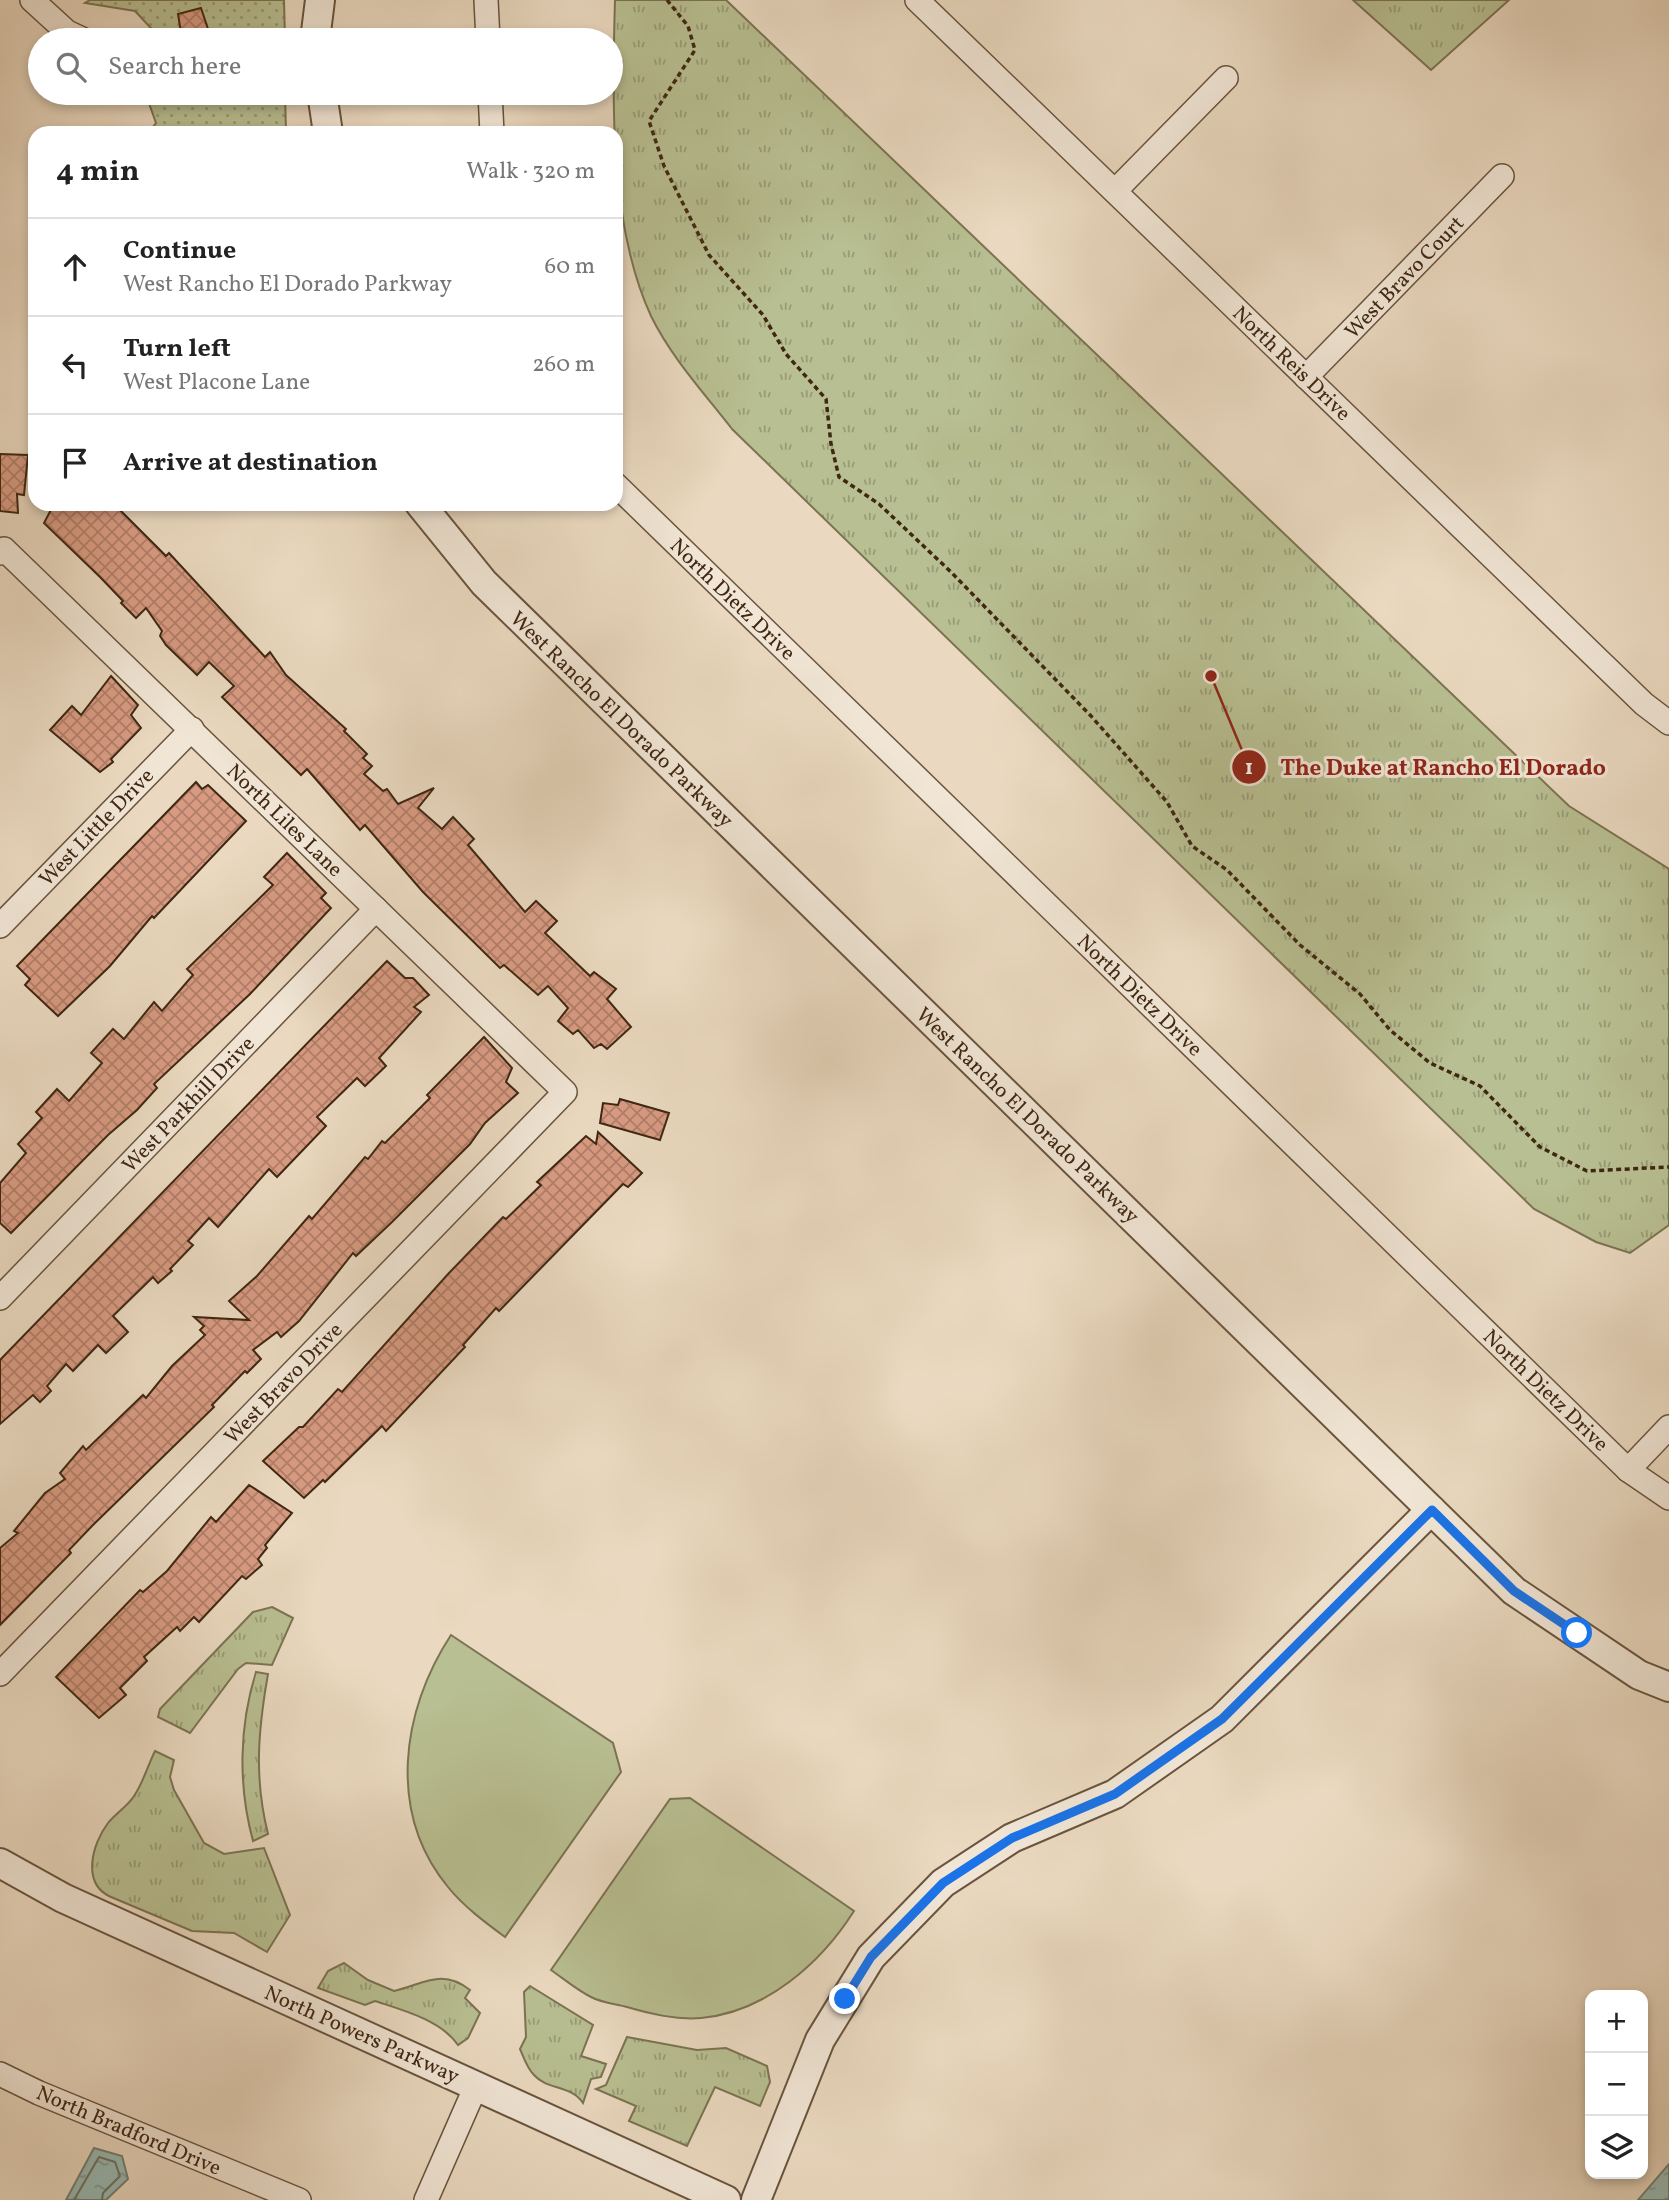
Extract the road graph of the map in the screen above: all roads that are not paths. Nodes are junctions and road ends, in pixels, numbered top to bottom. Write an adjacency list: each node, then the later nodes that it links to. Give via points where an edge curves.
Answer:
1 (32, 0): 5 (street)
2 (320, 0): 6 (street)
3 (486, 0): 7 (street)
4 (917, 0): 14 (street, North Reis Drive)
5 (63, 28)
6 (316, 28)
7 (487, 28)
8 (1227, 78): 14 (street)
9 (324, 105): 11 (street)
10 (491, 105): 12 (street)
11 (327, 126)
12 (492, 126)
13 (1502, 176): 15 (street, West Bravo Court)
14 (1115, 191): 15 (street, North Reis Drive)
15 (1306, 377): 19 (street, North Reis Drive)
16 (623, 492): 26 (street, North Dietz Drive)
17 (426, 511): 28 (street, West Rancho El Dorado Parkway, via 484,583)
18 (2, 551): 20 (street, North Liles Lane)
19 (1669, 723)
20 (192, 729): 21 (street, North Liles Lane); 22 (street, West Little Drive)
21 (376, 909): 23 (street, North Liles Lane); 24 (street, West Parkhill Drive)
22 (0, 926)
23 (565, 1093): 29 (street, West Bravo Drive)
24 (0, 1298)
25 (1669, 1427): 26 (street)
26 (1628, 1470): 27 (street, North Dietz Drive)
27 (1669, 1498)
28 (1432, 1510): 30 (street, West Rancho El Dorado Parkway, via 1514,1591 1639,1675); 37 (street, via 1222,1719 1115,1794 1012,1838 943,1883 871,1957 820,2040)
29 (0, 1674)
30 (1669, 1687)
31 (0, 1863): 33 (street, North Powers Parkway, via 63,1898)
32 (0, 2074): 34 (street, North Bradford Drive)
33 (476, 2086): 35 (street); 36 (street, North Powers Parkway)
34 (299, 2200)
35 (426, 2200)
36 (726, 2200)
37 (756, 2200)

